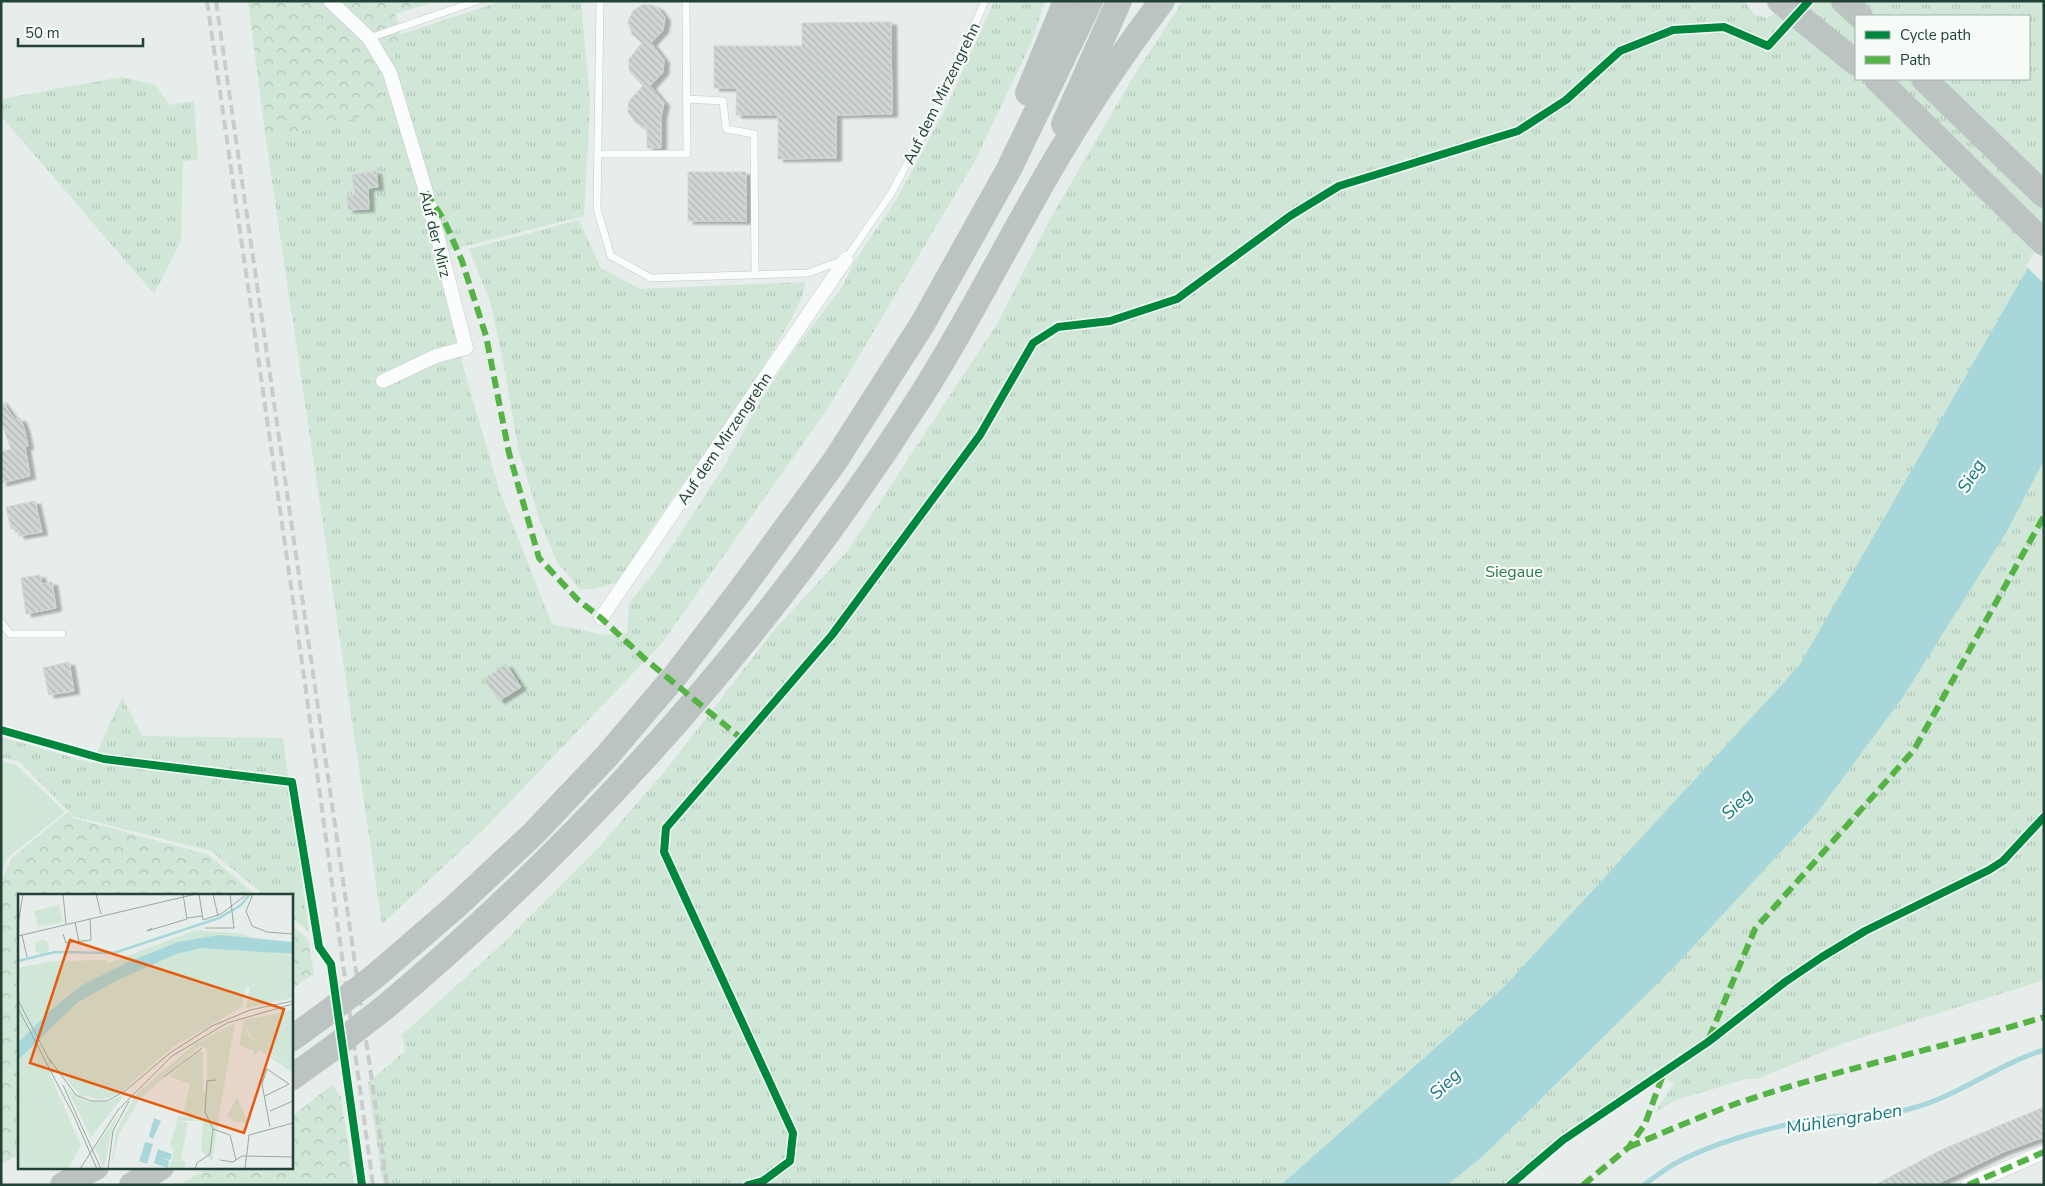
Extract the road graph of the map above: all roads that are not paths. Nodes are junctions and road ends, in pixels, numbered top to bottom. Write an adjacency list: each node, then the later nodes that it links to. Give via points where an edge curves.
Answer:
1 (330, 1): 13 (street, Auf der Mirz)
2 (477, 1): 13 (lane)
3 (600, 1): 19 (lane)
4 (686, 1): 18 (lane)
5 (986, 1): 23 (lane, Auf dem Mirzengrehn, via 944,94 892,192)
6 (1066, 1): 25 (highway, via 997,163)
7 (1090, 1): 25 (highway, via 1010,169)
8 (1119, 1): 21 (highway)
9 (1162, 1): 21 (highway, via 1103,85)
10 (1844, 1): 12 (highway)
11 (1788, 3): 14 (highway); 15 (highway)
12 (1859, 15)
13 (369, 38): 26 (street, Auf der Mirz, via 390,73 426,192 466,348 436,356)
14 (1855, 57)
15 (1855, 62)
16 (1878, 80): 22 (highway)
17 (1925, 80): 20 (highway)
18 (687, 99): 19 (lane, via 687,154); 24 (lane, via 723,101 726,129 754,134)
19 (600, 154): 24 (lane, via 597,209 611,256 651,278)
20 (2044, 195)
21 (1027, 209): 31 (highway, bridge, via 977,303 863,484 811,555 665,737 576,833 482,923 384,1008)
22 (2044, 243)
23 (846, 259): 24 (lane, via 808,272); 27 (street, Auf dem Mirzengrehn)
24 (755, 274)
25 (923, 323): 30 (highway, bridge, via 835,460 740,591 675,676 606,757 533,834 455,907 374,976)
26 (384, 381)
27 (602, 618)
28 (1, 622): 29 (lane, via 10,634)
29 (62, 634)
30 (292, 1038)
31 (292, 1077)
32 (2044, 1152): 37 (street)
33 (94, 1168): 35 (highway)
34 (159, 1168): 36 (highway)
35 (64, 1185)
36 (132, 1185)
37 (1968, 1185)

